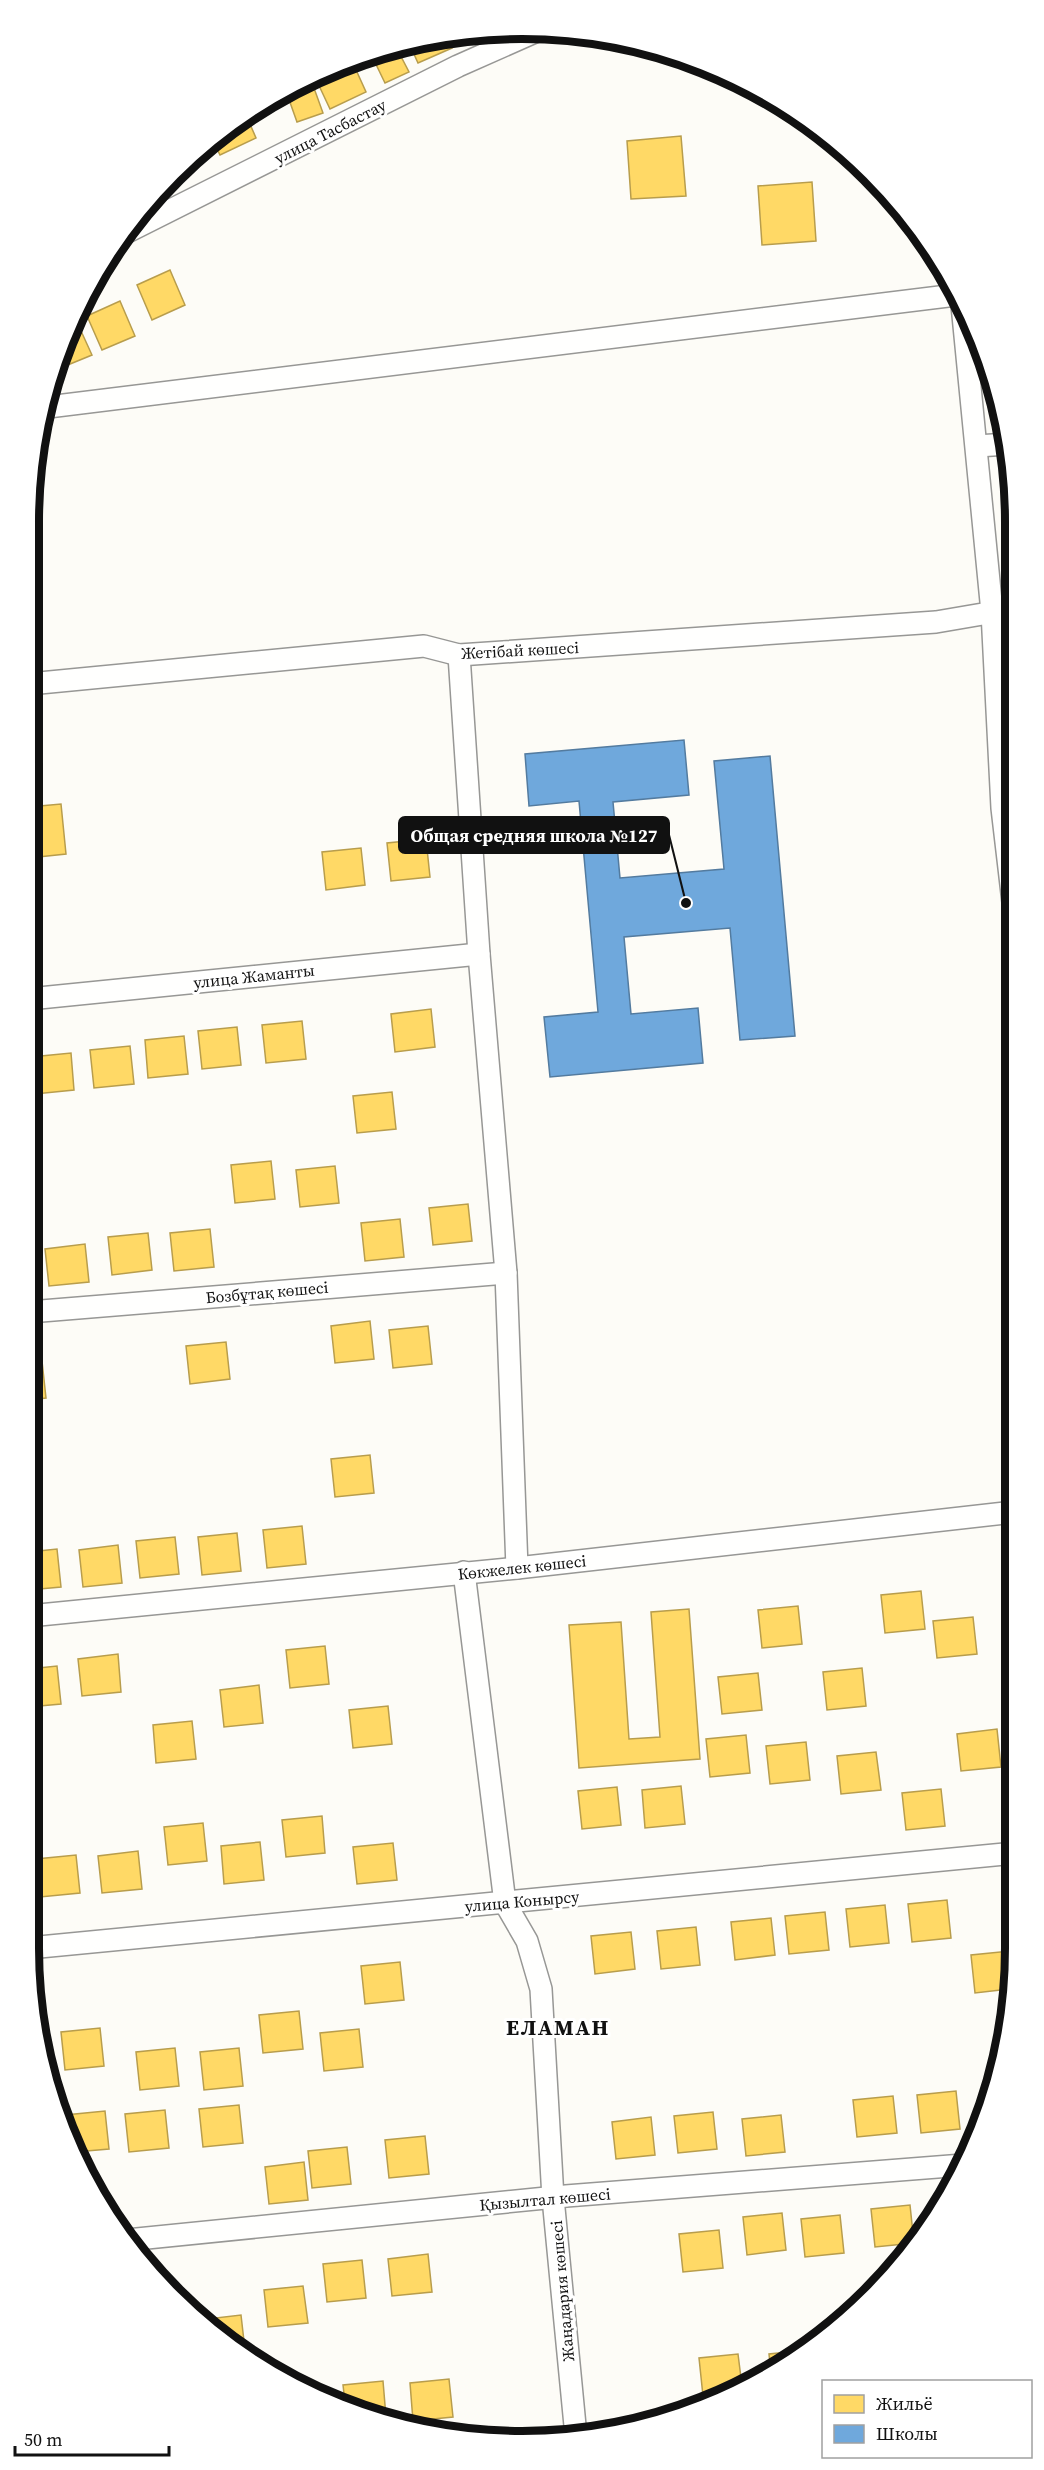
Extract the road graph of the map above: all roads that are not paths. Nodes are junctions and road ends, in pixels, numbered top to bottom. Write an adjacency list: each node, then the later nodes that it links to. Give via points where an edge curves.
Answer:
1 (519, 39): 2 (street, улица Тасбастау)
2 (155, 209)
3 (948, 296): 5 (street)
4 (965, 329): 7 (street)
5 (53, 406)
6 (999, 445): 7 (street)
7 (977, 446): 8 (street)
8 (1002, 611): 9 (street, Жетібай көшесі, via 936,622); 11 (street)
9 (459, 655): 10 (street, Жетібай көшесі, via 424,646); 12 (street)
10 (39, 683)
11 (1005, 729)
12 (479, 954): 13 (street, улица Жаманты); 14 (street)
13 (39, 998)
14 (506, 1273): 15 (street, Бозбұтақ көшесі); 17 (street)
15 (39, 1311)
16 (1005, 1513): 17 (street, Көкжелек көшесі)
17 (518, 1568): 18 (street, Көкжелек көшесі)
18 (464, 1572): 19 (street, Көкжелек көшесі); 21 (street)
19 (39, 1615)
20 (1005, 1854): 21 (street, улица Конырсу)
21 (505, 1903): 22 (street, улица Конырсу); 24 (street, Жаңадария көшесі, via 528,1941 541,1989)
22 (39, 1947)
23 (953, 2166): 24 (street, Қызылтал көшесі)
24 (553, 2198): 25 (street, Қызылтал көшесі); 26 (street, Жаңадария көшесі)
25 (137, 2239)
26 (575, 2428)

